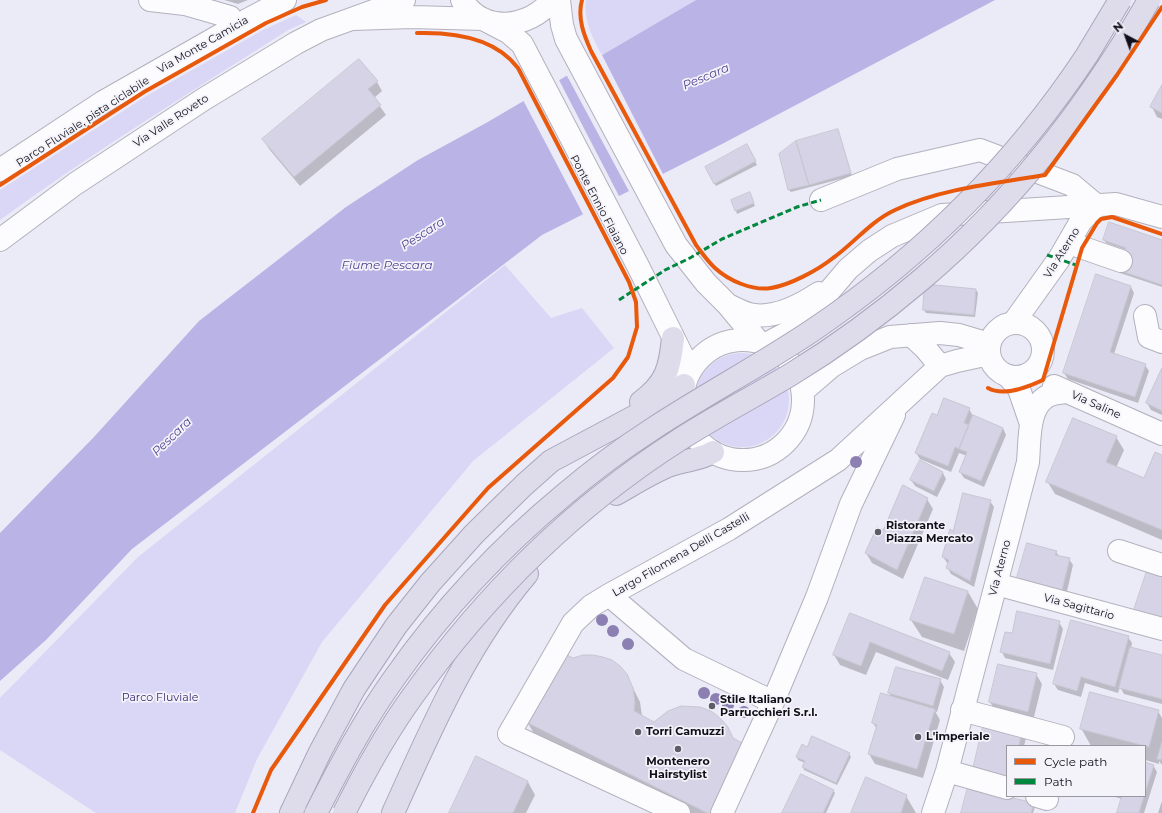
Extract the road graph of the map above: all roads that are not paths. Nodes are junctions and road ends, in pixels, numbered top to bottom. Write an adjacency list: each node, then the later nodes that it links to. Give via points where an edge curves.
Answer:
1 (150, 0): 11 (street, via 185,4 230,17)
2 (285, 0): 11 (street, Via Monte Camicia)
3 (404, 0): 10 (street, Via Valle Roveto)
4 (462, 0): 9 (street)
5 (552, 0): 9 (street, via 528,20 505,24)
6 (559, 0): 20 (street, via 566,39 676,245 706,283)
7 (1120, 0): 48 (highway, bridge, via 1087,54 1045,112 996,173 925,243 874,286 815,329 653,428 617,453 565,493 499,554 445,613 394,678 364,724)
8 (1148, 0): 49 (highway, bridge, via 1099,81 1056,139 1006,198 921,280 834,346 679,441 623,480 570,522 516,573 448,649 411,699 372,761)
9 (483, 19): 10 (street, Via Valle Roveto, via 412,17); 24 (street, Ponte Ennio Flaiano, via 516,37 531,58)
10 (353, 20): 16 (street, Via Valle Roveto, via 321,30 296,43 204,99 74,184)
11 (234, 28): 12 (street, Via Monte Camicia, via 103,102)
12 (0, 170)
13 (821, 200): 14 (street, via 897,169 980,150 1072,185)
14 (1097, 206): 15 (street, via 1116,204); 17 (street, Via Aterno, via 1081,221); 19 (street, via 942,215 892,236 858,259)
15 (1162, 217)
16 (0, 240)
17 (1069, 243): 18 (street); 22 (street, Via Aterno)
18 (1121, 261)
19 (845, 272): 20 (street, via 809,299 780,312 756,315); 25 (street, via 798,324 787,332)
20 (727, 304): 25 (street)
21 (1145, 316): 26 (street, via 1149,337)
22 (1014, 322): 27 (street, via 1000,328 991,340); 29 (street, via 1033,327 1043,343 1043,356 1038,367)
23 (911, 335): 27 (street, via 959,335 979,341); 28 (street); 31 (street, via 890,336 860,349 832,366)
24 (673, 338): 30 (street, Ponte Ennio Flaiano, via 684,361); 35 (highway, via 671,359 659,386)
25 (762, 342): 30 (street, via 742,339 718,345 698,359); 31 (street, via 790,362)
26 (1162, 342)
27 (989, 351): 28 (street, Largo Filomena Delli Castelli); 29 (street, via 998,370)
28 (940, 366): 40 (street, Largo Filomena Delli Castelli, via 832,464 729,529); 42 (street, via 893,417 851,504 817,597)
29 (1023, 374): 32 (street, Via Saline); 33 (street, Via Aterno, via 1019,389)
30 (686, 379): 35 (highway, via 641,413); 36 (street, via 682,393 689,427 699,441)
31 (803, 391): 36 (street, via 803,408 798,424 790,438 777,450 762,457 745,460 728,459)
32 (1066, 392): 33 (street, via 1046,397 1038,404); 34 (street, Via Saline)
33 (1033, 416): 39 (street, Via Aterno, via 1028,462)
34 (1162, 434)
35 (596, 437): 47 (highway, via 551,461 474,534 430,583 396,626 354,689)
36 (713, 452): 50 (highway, via 703,458 685,460 669,466 612,496 574,525 542,556 510,594 479,638 445,699)
37 (1119, 551): 38 (street)
38 (1162, 565)
39 (996, 584): 41 (street, Via Sagittario); 43 (street, Via Aterno)
40 (609, 596): 42 (street, Largo Filomena Delli Castelli, via 684,660); 51 (street, via 591,606 573,623 509,734)
41 (1162, 629)
42 (773, 702): 52 (street)
43 (962, 710): 44 (street); 45 (street, Via Aterno)
44 (1063, 737)
45 (947, 771): 46 (street); 53 (street, Via Aterno)
46 (1006, 788)
47 (291, 813)
48 (316, 813)
49 (344, 813)
50 (393, 813)
51 (679, 813)
52 (722, 813)
53 (933, 813)

